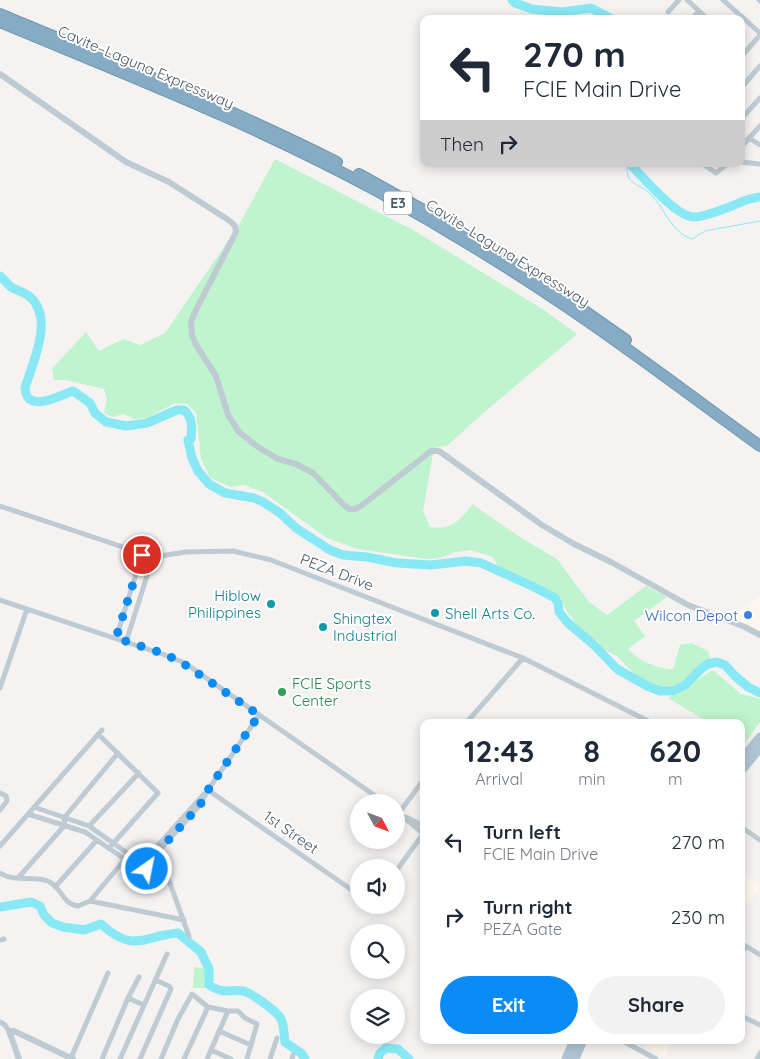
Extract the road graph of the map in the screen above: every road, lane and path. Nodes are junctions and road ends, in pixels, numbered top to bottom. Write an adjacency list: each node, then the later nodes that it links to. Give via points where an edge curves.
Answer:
1 (679, 0): 5 (street)
2 (687, 0): 4 (street)
3 (723, 0): 9 (street)
4 (699, 11): 7 (street); 8 (street)
5 (668, 12)
6 (0, 14): 27 (highway, Cavite–Laguna Expressway / E3, via 249,120 413,203 569,300)
7 (696, 15)
8 (704, 15)
9 (739, 15)
10 (745, 20): 12 (street)
11 (0, 22): 28 (highway, Cavite–Laguna Expressway / E3, via 230,119 401,204 565,305)
12 (760, 34): 13 (street)
13 (746, 52)
14 (760, 66): 16 (street)
15 (0, 74): 34 (street, via 126,162 169,182 235,226 236,232 190,328 196,346 216,376 228,415 239,432 258,447 278,459 307,469 343,504 355,509 431,451 439,451 574,544 688,605)
16 (745, 83)
17 (760, 98): 18 (street)
18 (745, 115)
19 (760, 126): 20 (street)
20 (749, 138): 21 (street); 22 (street)
21 (745, 142)
22 (760, 145)
23 (745, 162): 24 (street)
24 (760, 164)
25 (707, 167): 26 (street, via 716,174)
26 (724, 167)
27 (760, 438)
28 (760, 446)
29 (0, 506): 30 (street, PEZA Drive)
30 (142, 555): 31 (street, PEZA Drive); 35 (street)
31 (153, 557): 36 (street); 37 (street, PEZA Drive, via 232,551 271,560)
32 (0, 600): 33 (street)
33 (27, 609): 35 (street); 38 (street)
34 (760, 635)
35 (116, 638): 36 (street)
36 (126, 642): 39 (street, via 165,654 184,664)
37 (523, 658): 40 (street); 41 (street, PEZA Drive)
38 (0, 688)
39 (259, 715): 49 (street); 51 (street)
40 (470, 719)
41 (644, 719)
42 (760, 737): 45 (main road)
43 (760, 748): 46 (main road)
44 (118, 753): 47 (street); 53 (street, via 100,732); 57 (street)
45 (745, 755)
46 (745, 766)
47 (139, 773): 61 (street); 67 (street, via 158,794)
48 (420, 784): 52 (street)
49 (208, 790): 70 (street); 78 (street, 1st Street)
50 (0, 793): 54 (street, via 7,799)
51 (373, 794)
52 (405, 803)
53 (34, 807): 55 (street); 57 (street)
54 (0, 810)
55 (28, 814): 60 (street); 68 (street)
56 (405, 816): 59 (street)
57 (64, 818): 60 (street); 61 (street)
58 (405, 818): 63 (street)
59 (420, 824)
60 (65, 825): 65 (street); 76 (street)
61 (89, 826): 67 (street)
62 (745, 830): 66 (street)
63 (420, 831)
64 (420, 838): 72 (street)
65 (97, 840): 69 (street); 77 (street)
66 (760, 840)
67 (113, 842): 69 (street); 73 (street)
68 (0, 846)
69 (109, 848): 71 (street)
70 (157, 849): 73 (street); 80 (street)
71 (126, 858): 74 (street); 79 (street)
72 (405, 859)
73 (143, 863): 74 (street); 74 (street, via 146,872 141,874 136,872)
74 (135, 866)
75 (0, 873): 76 (street)
76 (18, 878): 77 (street, via 46,880)
77 (55, 887): 79 (street, via 66,902 75,906)
78 (350, 889)
79 (90, 901): 80 (street)
80 (184, 920): 81 (street)
81 (188, 936)
82 (745, 948): 84 (street)
83 (167, 954): 87 (street)
84 (760, 955)
85 (108, 973): 105 (street)
86 (139, 977): 88 (street)
87 (155, 980): 89 (street); 108 (street, via 171,989)
88 (128, 998): 89 (street); 106 (street)
89 (144, 1005): 107 (street)
90 (208, 1007): 91 (street); 109 (street, via 190,994); 110 (street)
91 (228, 1011): 96 (street); 101 (street, via 238,1011 257,1024)
92 (745, 1018): 94 (street)
93 (0, 1022): 95 (street)
94 (760, 1026)
95 (9, 1031): 104 (street); 105 (street)
96 (219, 1032): 101 (street); 102 (street)
97 (277, 1038): 114 (street)
98 (572, 1044): 115 (main road)
99 (581, 1044): 116 (main road)
100 (628, 1044): 117 (street)
101 (251, 1045): 113 (street)
102 (211, 1050): 111 (street); 112 (street)
103 (760, 1053): 118 (street)
104 (18, 1059)
105 (72, 1059)
106 (102, 1059)
107 (120, 1059)
108 (140, 1059)
109 (162, 1059)
110 (184, 1059)
111 (207, 1059)
112 (231, 1059)
113 (247, 1059)
114 (270, 1059)
115 (566, 1059)
116 (575, 1059)
117 (656, 1059)
118 (757, 1059)

